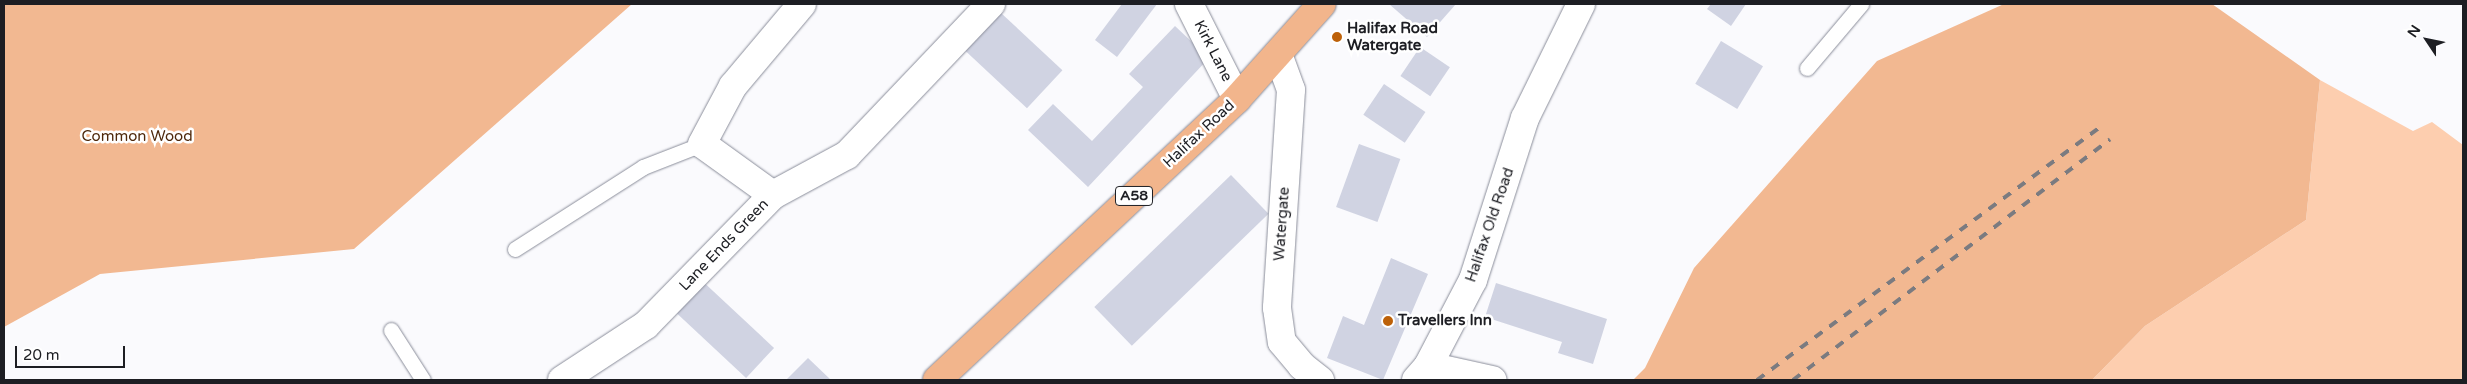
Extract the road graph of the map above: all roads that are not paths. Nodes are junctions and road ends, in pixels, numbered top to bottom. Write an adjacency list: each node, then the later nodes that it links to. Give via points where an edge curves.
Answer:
1 (802, 4): 10 (street, via 733,86)
2 (991, 4): 11 (street, Lane Ends Green, via 847,155)
3 (1189, 4): 9 (street, Kirk Lane)
4 (1322, 4): 7 (highway, Halifax Road / A58)
5 (1581, 4): 14 (street, Halifax Old Road, via 1525,118 1473,280)
6 (1861, 4): 8 (lane)
7 (1278, 54): 9 (highway, Halifax Road / A58); 18 (street, Watergate, via 1291,90 1277,308 1282,342 1302,366)
8 (1807, 68)
9 (1238, 99): 17 (highway, Halifax Road / A58)
10 (702, 144): 11 (street); 12 (lane, via 643,167)
11 (773, 195): 16 (street, Lane Ends Green, via 646,325)
12 (515, 249)
13 (391, 330): 15 (lane)
14 (1422, 373): 19 (street)
15 (423, 380)
16 (562, 380)
17 (937, 380)
18 (1320, 380)
19 (1492, 380)

